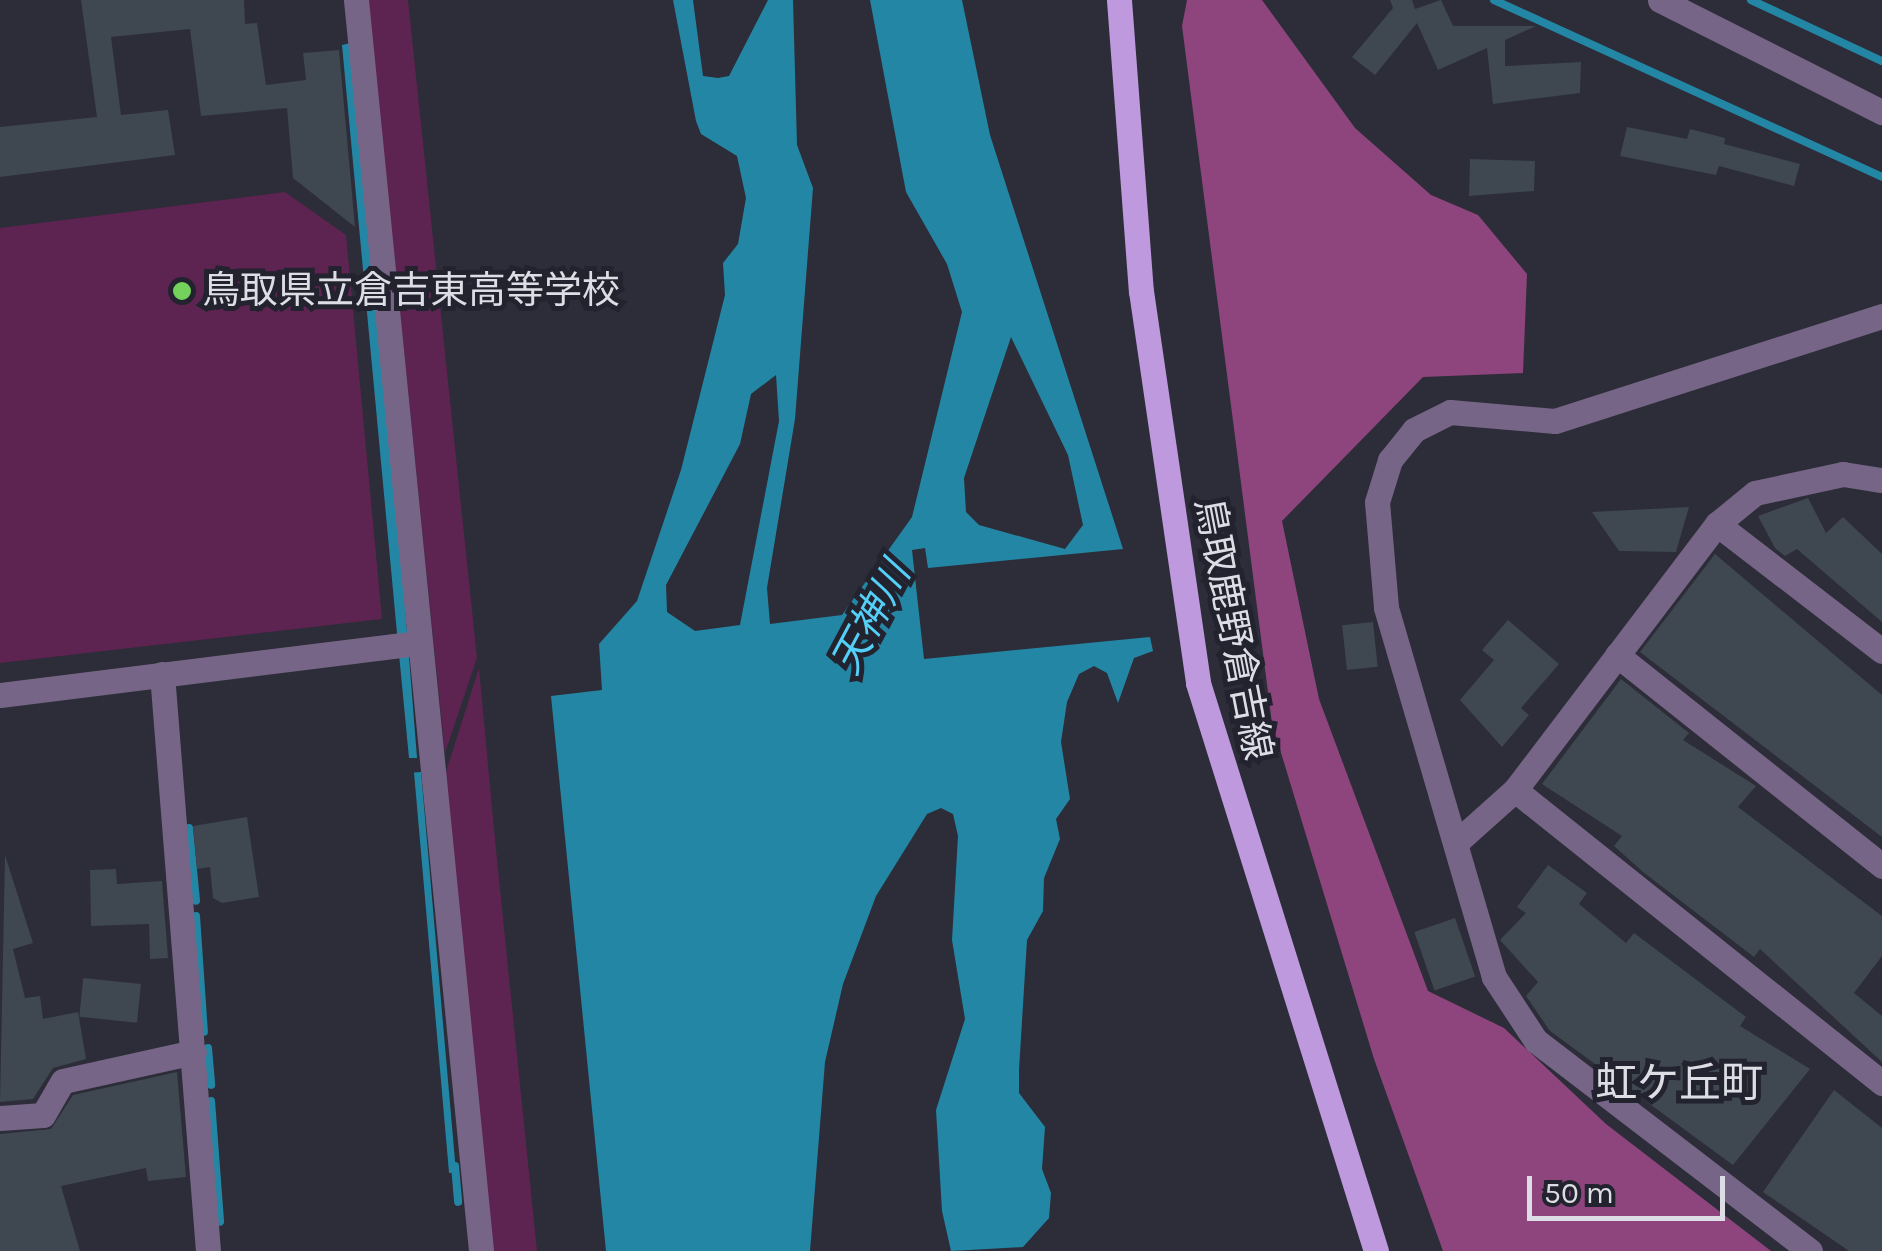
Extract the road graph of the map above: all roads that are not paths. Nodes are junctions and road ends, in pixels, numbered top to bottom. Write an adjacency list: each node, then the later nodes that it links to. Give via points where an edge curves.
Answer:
1 (356, 0): 8 (street)
2 (1119, 0): 21 (main road, 鳥取鹿野倉吉線, via 1141,291 1198,683)
3 (1660, 0): 4 (street)
4 (1882, 112)
5 (1882, 316): 14 (street, via 1556,421 1450,412 1402,445 1377,502 1386,607)
6 (1882, 480): 7 (street, via 1844,474 1754,493)
7 (1717, 524): 9 (street); 10 (street)
8 (419, 643): 11 (street); 20 (street)
9 (1882, 651)
10 (1618, 655): 13 (street); 15 (street)
11 (162, 674): 12 (street); 16 (street)
12 (0, 694)
13 (1514, 790): 14 (street); 17 (street)
14 (1459, 840): 22 (street, via 1494,976 1536,1042)
15 (1882, 866)
16 (194, 1052): 18 (street, via 63,1081 43,1116); 19 (street)
17 (1882, 1083)
18 (0, 1118)
19 (208, 1251)
20 (481, 1251)
21 (1376, 1251)
22 (1810, 1251)

